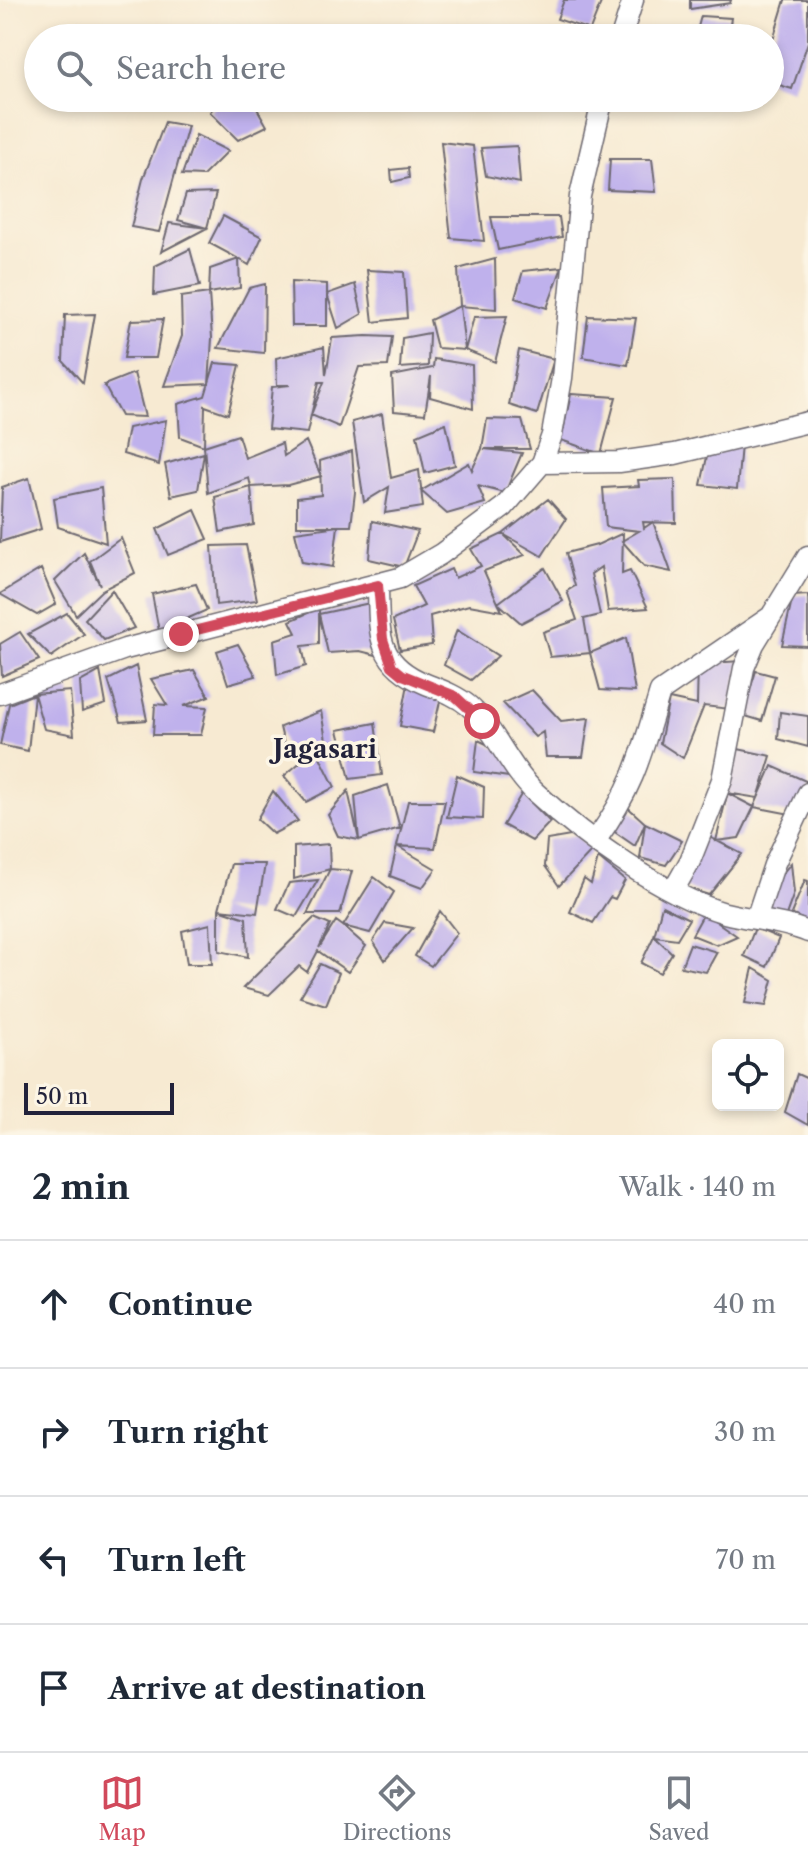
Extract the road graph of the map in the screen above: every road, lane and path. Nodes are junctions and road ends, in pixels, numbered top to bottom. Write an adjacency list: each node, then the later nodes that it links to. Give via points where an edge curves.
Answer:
1 (633, 0): 2 (street)
2 (625, 24)
3 (600, 112): 5 (street, via 580,196 562,378)
4 (808, 422): 5 (street, via 633,460)
5 (542, 463): 7 (street, via 504,507 477,528 417,569)
6 (808, 556): 8 (street)
7 (378, 585): 9 (street, via 125,649); 11 (street, via 383,639 392,666 470,707 533,790)
8 (775, 614): 11 (street, via 660,692 641,762); 12 (street, via 744,668 722,780)
9 (0, 694)
10 (808, 793): 13 (street)
11 (596, 840): 12 (street)
12 (673, 891): 13 (street)
13 (756, 919): 14 (street)
14 (808, 932)

